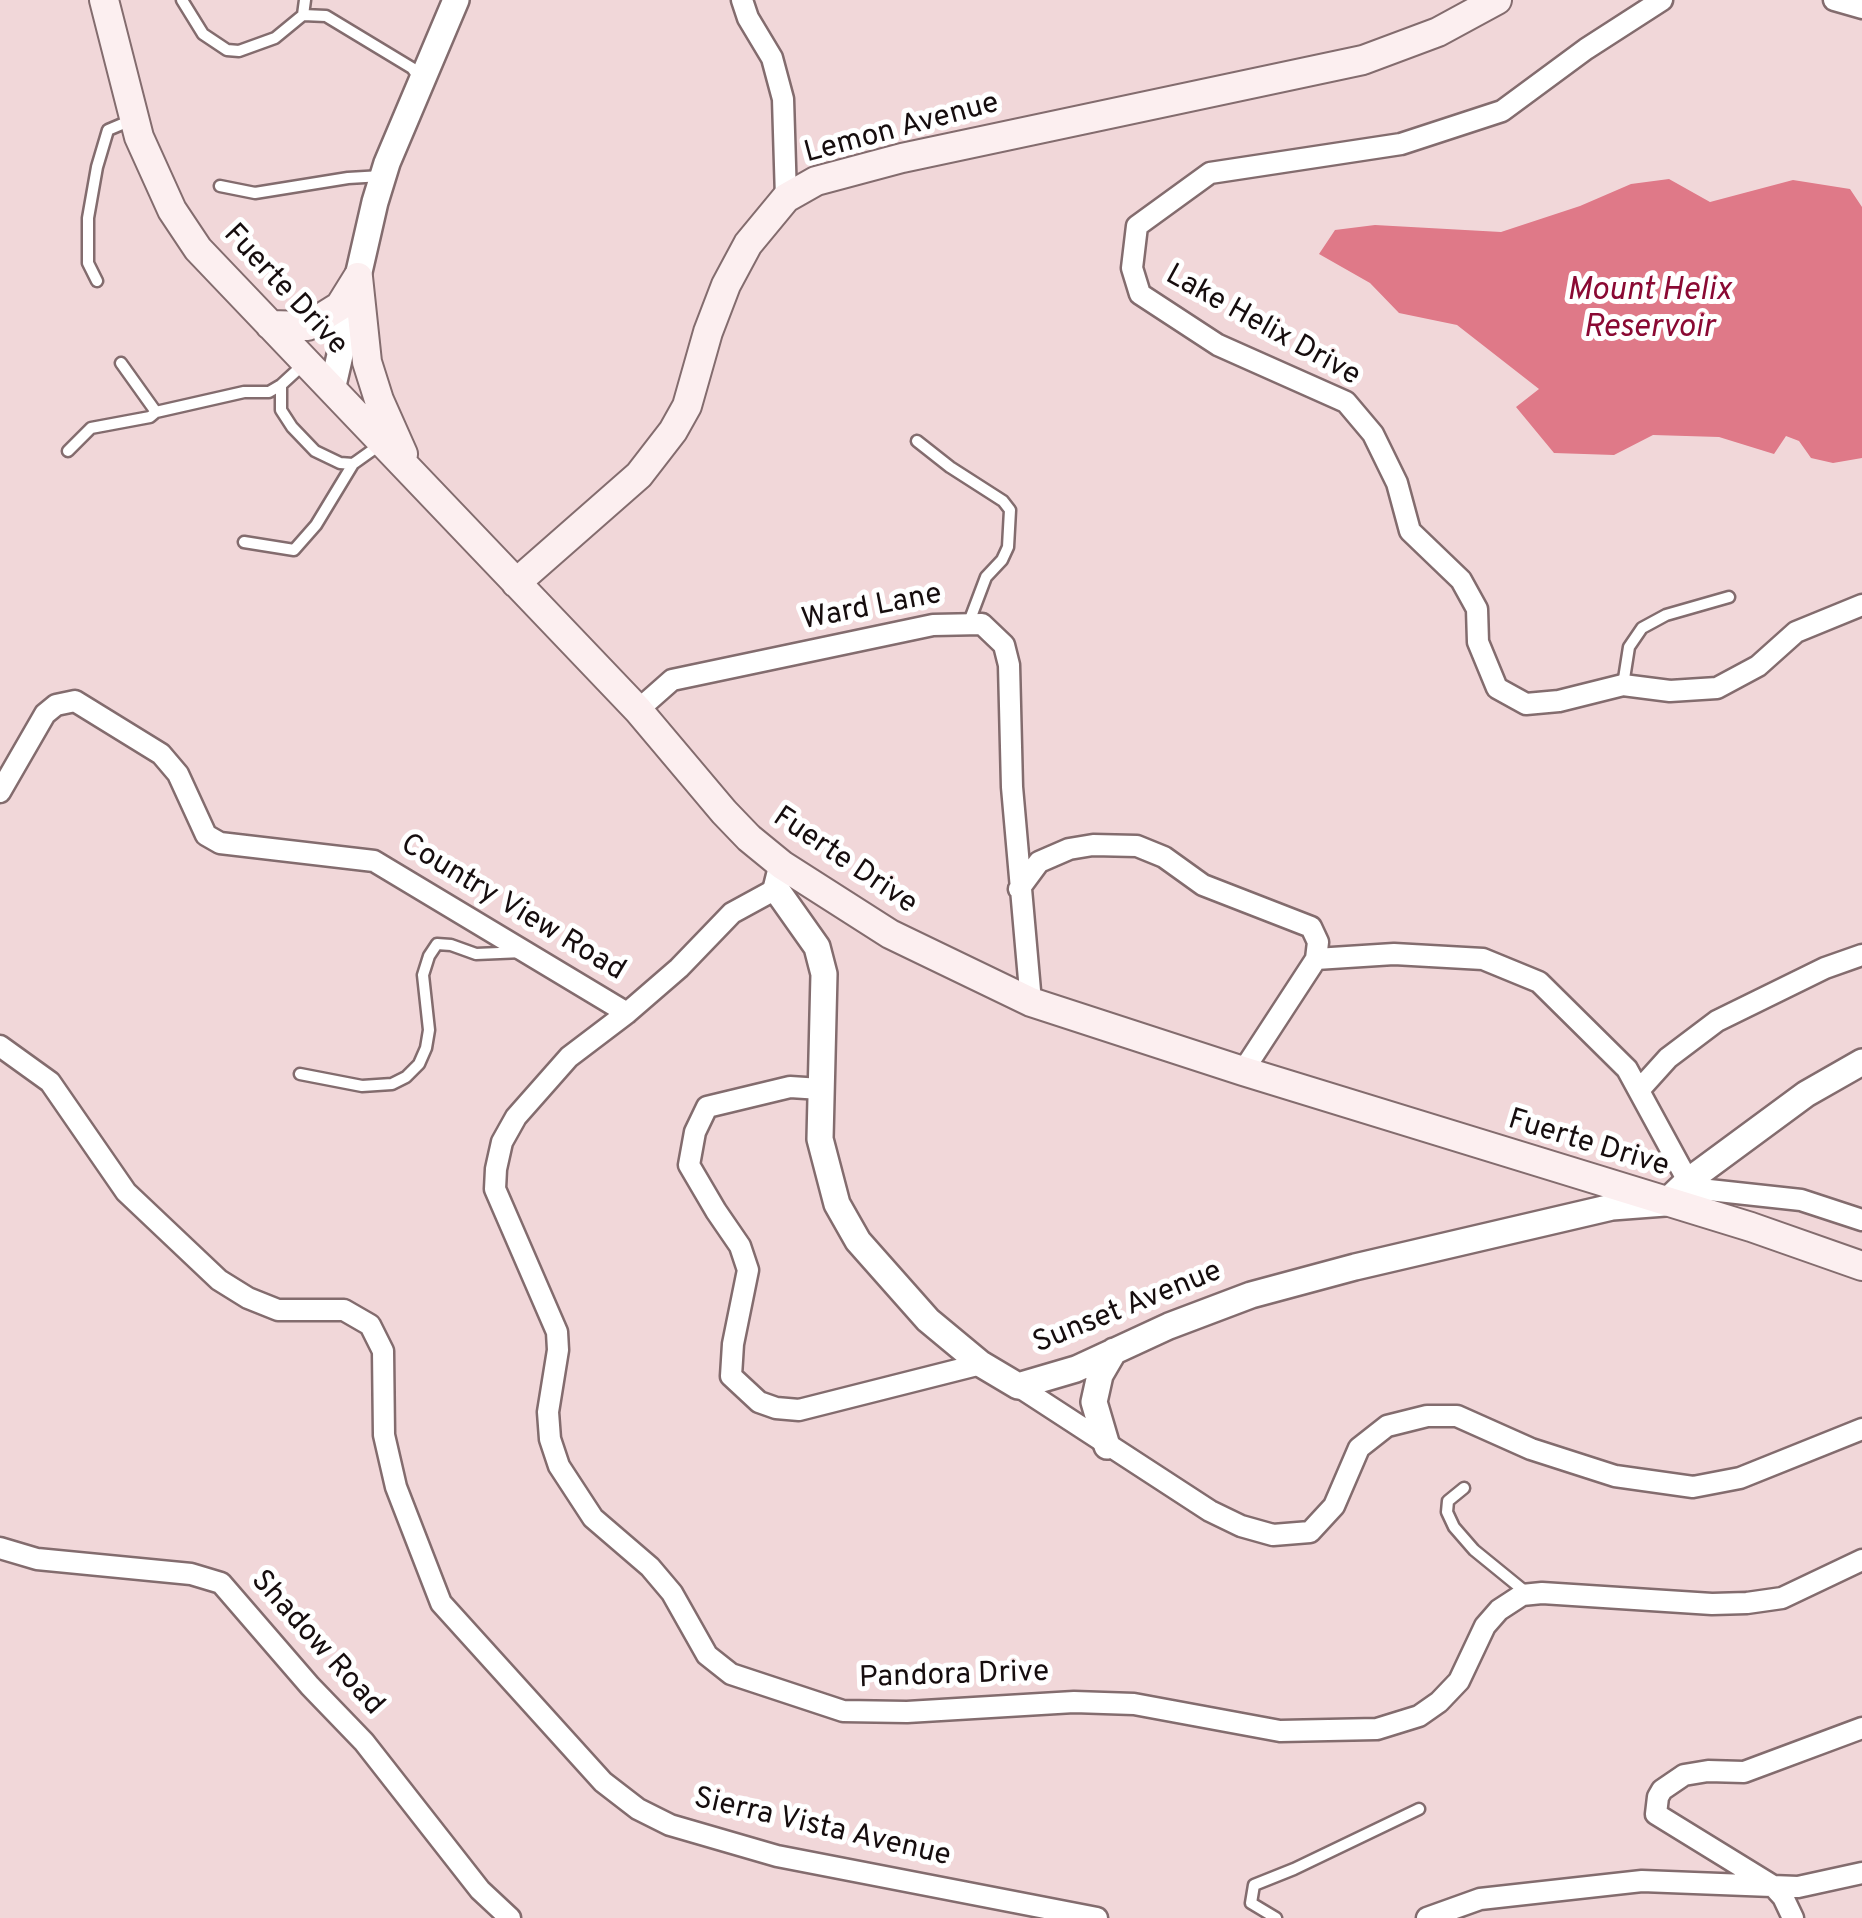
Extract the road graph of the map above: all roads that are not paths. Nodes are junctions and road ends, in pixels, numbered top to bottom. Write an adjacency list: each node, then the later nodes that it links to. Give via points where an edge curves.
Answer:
1 (104, 0): 12 (main road, Fuerte Drive)
2 (182, 0): 10 (lane, via 204,34 226,50 275,38)
3 (305, 0): 10 (lane)
4 (456, 0): 11 (street)
5 (742, 0): 15 (street, via 784,99)
6 (1497, 0): 15 (main road, Lemon Avenue, via 1438,32 1363,60 902,158 816,182)
7 (1662, 0): 34 (street, Lake Helix Drive, via 1502,111 1401,144 1210,173 1137,226 1132,268 1140,294 1174,318 1346,402 1374,434 1410,531 1461,580 1477,609 1478,642 1497,688 1526,704)
8 (1834, 0): 9 (street)
9 (1862, 8)
10 (303, 15): 11 (lane, via 326,16)
11 (422, 80): 13 (street)
12 (134, 119): 17 (lane, via 108,130 96,167 88,264); 18 (main road, Fuerte Drive, via 189,236)
13 (383, 176): 14 (lane, via 255,193); 16 (street)
14 (220, 186)
15 (786, 198): 30 (main road, Lemon Avenue, via 748,244 726,285 673,431 639,475)
16 (358, 277): 18 (main road, via 340,306 308,326); 22 (street); 28 (main road, via 367,362)
17 (97, 281)
18 (270, 325): 19 (main road, Fuerte Drive)
19 (306, 362): 21 (lane); 22 (main road, Fuerte Drive)
20 (121, 363): 23 (lane)
21 (281, 385): 23 (lane); 27 (lane, via 281,410 292,427 329,460)
22 (332, 390): 25 (main road, Fuerte Drive)
23 (156, 412): 26 (lane, via 91,428)
24 (918, 441): 33 (lane, via 1010,510 1008,547 986,576)
25 (382, 443): 27 (lane); 28 (main road, Fuerte Drive)
26 (68, 450)
27 (353, 464): 29 (lane, via 294,550)
28 (412, 474): 30 (main road, Fuerte Drive)
29 (244, 542)
30 (516, 583): 35 (main road, Fuerte Drive)
31 (1729, 597): 34 (lane, via 1666,614 1642,628 1629,646)
32 (1862, 605): 34 (street, Lake Helix Drive, via 1796,632 1758,666 1717,688)
33 (970, 622): 35 (street, Ward Lane, via 672,680); 38 (street, Ward Lane, via 982,624 1004,645 1010,665)
34 (1623, 685)
35 (638, 710): 37 (main road, Fuerte Drive)
36 (0, 792): 39 (street, Country View Road, via 45,714 75,702 161,754 178,774 206,835 220,843 374,861)
37 (779, 877): 42 (main road, Fuerte Drive); 43 (street, Pandora Drive); 48 (street, Sunset Avenue, via 824,974)
38 (1019, 889): 41 (street, via 1040,862 1070,849 1136,846 1203,886 1311,927); 42 (street, Ward Lane)
39 (524, 952): 43 (street, Country View Road); 47 (lane, via 476,954 437,944 423,975 426,1048 406,1078 362,1086)
40 (1862, 955): 49 (street, via 1716,1022)
41 (1316, 959): 46 (street); 49 (street, via 1394,954 1505,966 1540,982)
42 (1030, 1002): 46 (main road, Fuerte Drive)
43 (628, 1013): 62 (street, Pandora Drive, via 568,1056 516,1117 502,1142 495,1188 557,1332 548,1412 559,1466 593,1518 650,1567 707,1655 731,1674 842,1712 1074,1702 1134,1704 1280,1731 1377,1729 1440,1702 1499,1610)
44 (0, 1046): 68 (street, Sierra Vista Avenue, via 50,1082 126,1192 219,1280 278,1310 344,1310 370,1325 383,1351 384,1435 396,1487 441,1604 602,1782 670,1825 777,1856)
45 (1862, 1062): 50 (street, via 1806,1094)
46 (1242, 1071): 51 (main road, Fuerte Drive)
47 (300, 1074)
48 (821, 1089): 55 (street, Sunset Avenue, via 824,1164 846,1223 928,1320); 55 (street, via 790,1086 707,1107 695,1132 690,1165 748,1270 731,1376 759,1402 799,1410)
49 (1640, 1089): 50 (street)
50 (1688, 1181): 51 (street)
51 (1665, 1203): 52 (street, Sunset Avenue, via 1709,1190 1801,1200); 53 (main road, Fuerte Drive); 54 (street, Sunset Avenue, via 1612,1206 1284,1286)
52 (1862, 1220)
53 (1862, 1266)
54 (1114, 1351): 56 (street, Sunset Avenue); 58 (street, via 1094,1402)
55 (980, 1364): 56 (street, Sunset Avenue)
56 (1018, 1386): 58 (street)
57 (1862, 1429): 58 (street, via 1740,1478 1675,1486 1560,1459 1458,1416 1427,1416 1371,1437 1359,1448 1322,1524 1294,1535 1258,1531 1210,1511)
58 (1107, 1446)
59 (1464, 1488): 62 (lane, via 1448,1501 1454,1526)
60 (0, 1548): 67 (street, Shadow Road, via 37,1559 221,1582)
61 (1862, 1560): 62 (street, via 1782,1598 1747,1603)
62 (1529, 1594)
63 (1862, 1728): 66 (street, via 1744,1772 1684,1776 1658,1797 1656,1814 1666,1822)
64 (1419, 1809): 69 (lane, via 1254,1885 1250,1903)
65 (1862, 1873): 66 (street, via 1798,1888)
66 (1773, 1886): 70 (street, via 1642,1881 1480,1899); 71 (street)
67 (510, 1918)
68 (1096, 1918)
69 (1276, 1918)
70 (1427, 1918)
71 (1792, 1918)

